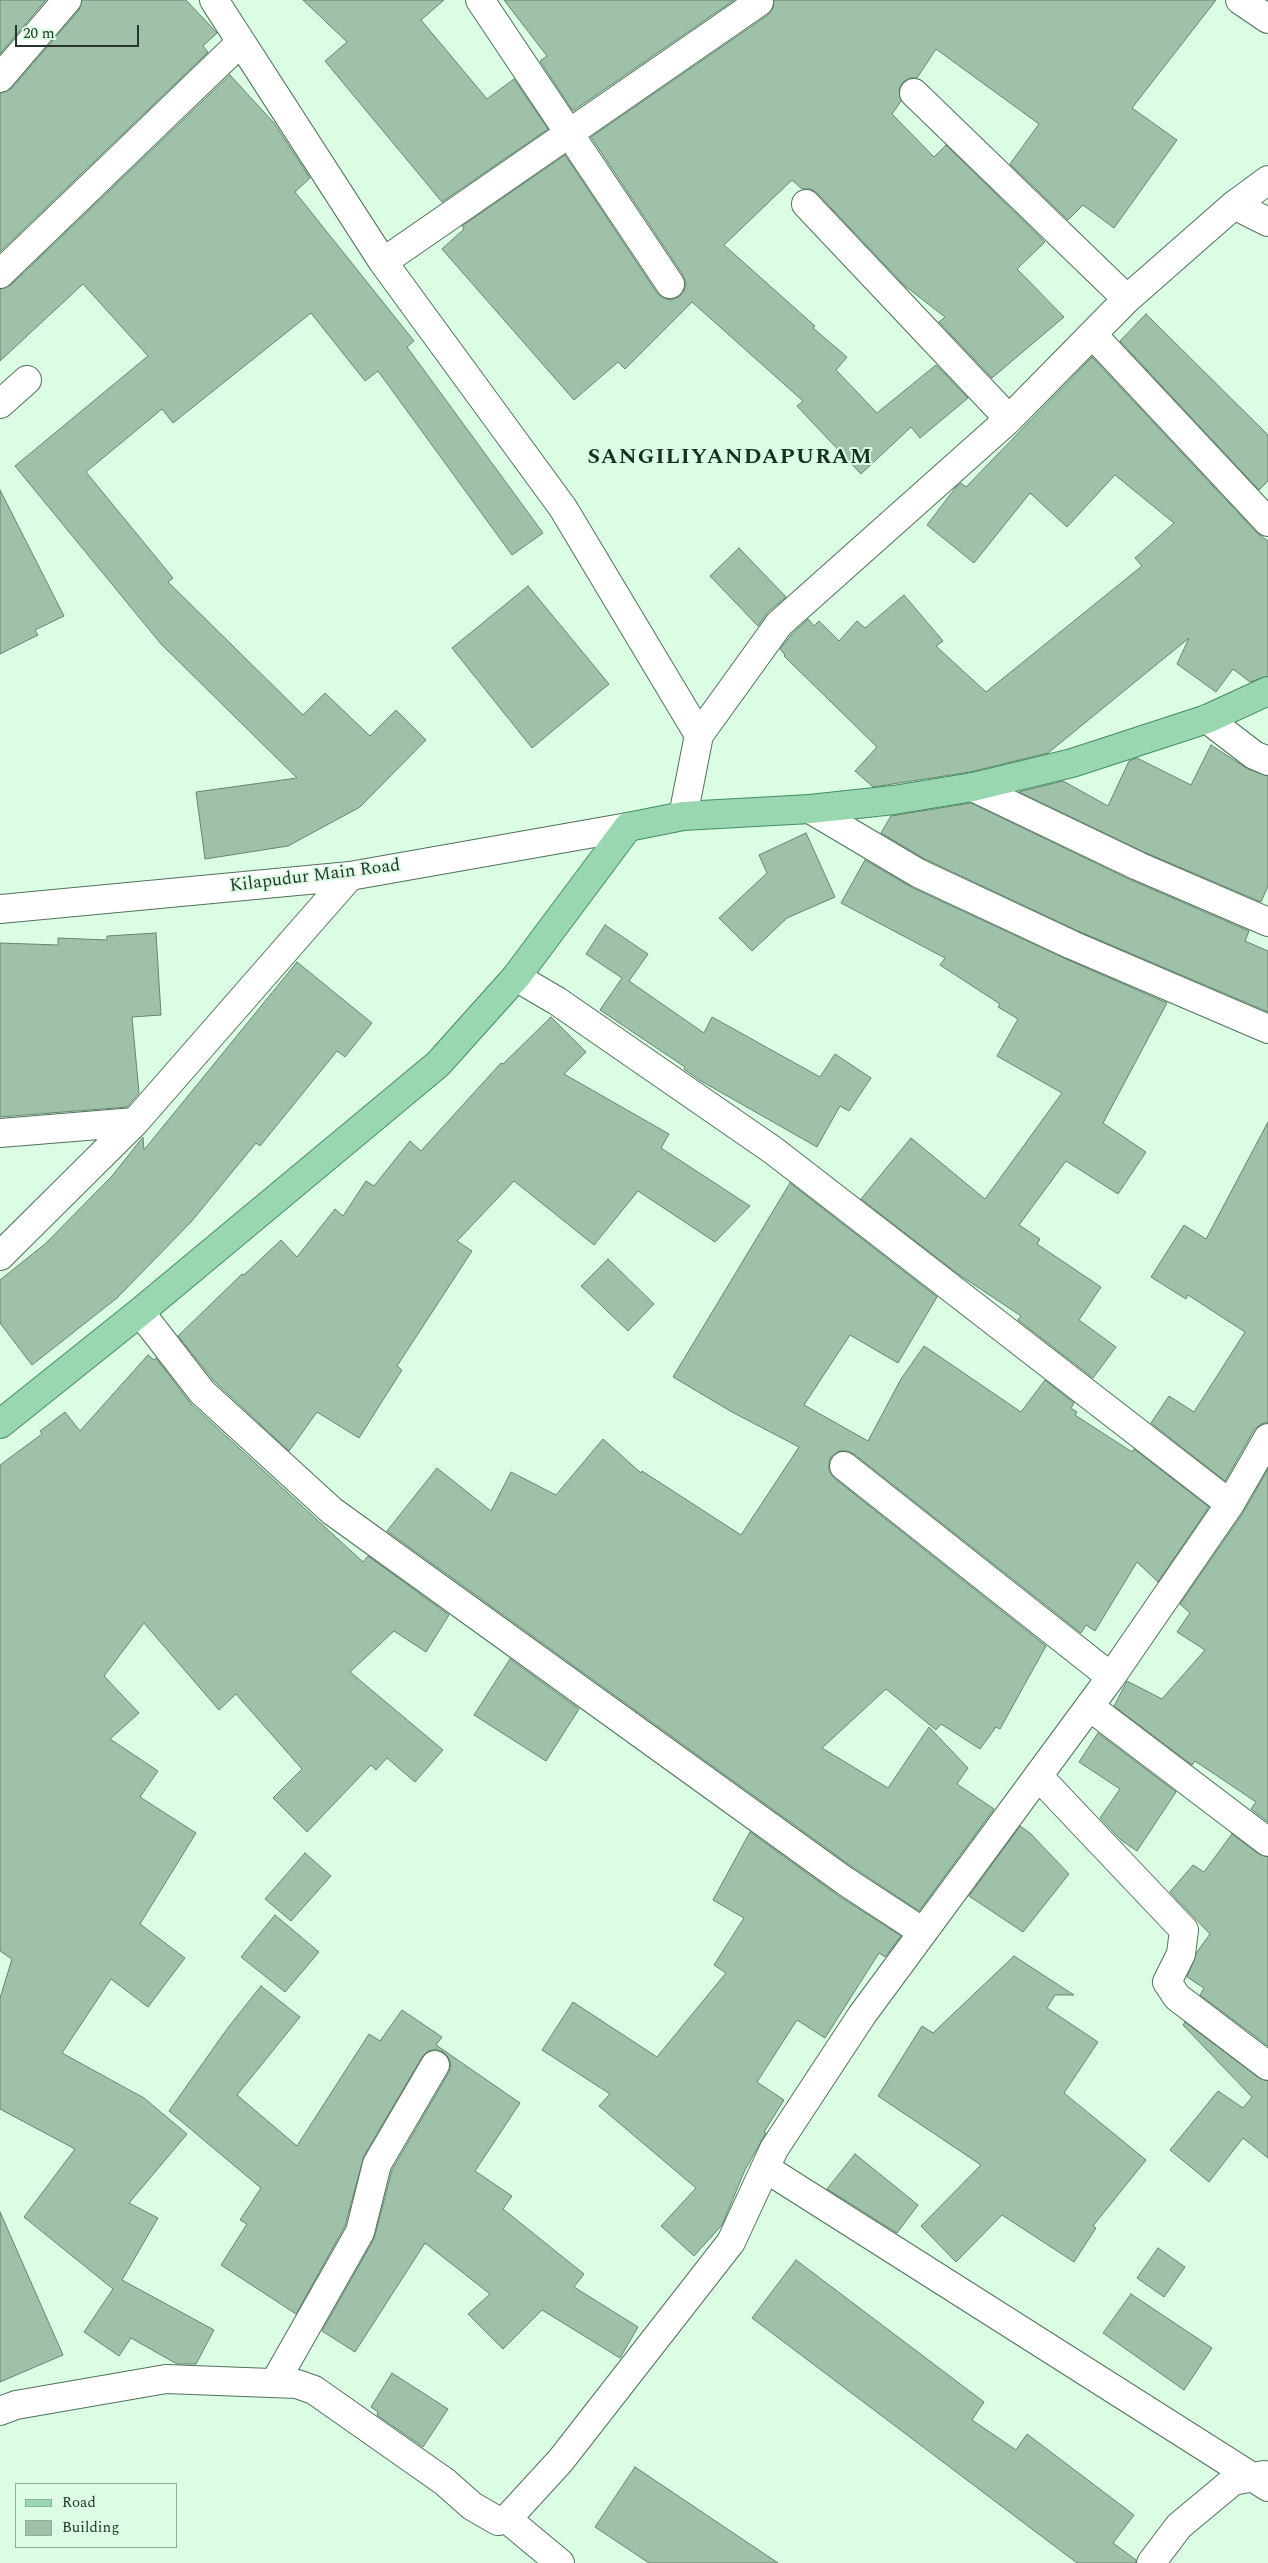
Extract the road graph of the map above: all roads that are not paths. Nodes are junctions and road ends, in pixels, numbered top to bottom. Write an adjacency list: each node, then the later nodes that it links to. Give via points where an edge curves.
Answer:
1 (67, 0): 8 (street)
2 (214, 0): 7 (street)
3 (480, 0): 10 (street)
4 (1240, 0): 6 (street)
5 (759, 2): 10 (street)
6 (1268, 19)
7 (241, 42): 15 (street); 16 (street)
8 (0, 78)
9 (914, 92): 18 (street)
10 (569, 133): 15 (street); 17 (street)
11 (1268, 180): 13 (street)
12 (806, 204): 22 (street)
13 (1234, 205): 14 (street); 18 (street)
14 (1268, 222)
15 (383, 262): 26 (street, via 563,508)
16 (0, 274)
17 (670, 284)
18 (1128, 299): 19 (street)
19 (1093, 335): 22 (street); 23 (street)
20 (27, 380): 21 (street)
21 (0, 404)
22 (1009, 418): 26 (street, via 779,624)
23 (1268, 522)
24 (1268, 691): 25 (main road)
25 (1206, 719): 27 (street, via 1254,755); 28 (main road, via 1072,763)
26 (699, 735): 30 (street)
27 (1268, 761)
28 (973, 787): 29 (main road); 34 (street, via 1138,866)
29 (810, 809): 30 (main road); 36 (street, via 927,877 1072,945)
30 (683, 816): 31 (main road)
31 (628, 827): 32 (street, Kilapudur Main Road); 35 (main road)
32 (350, 876): 33 (street, Kilapudur Main Road); 37 (street)
33 (0, 909)
34 (1268, 922)
35 (516, 977): 40 (main road, via 438,1064); 44 (street, via 557,1001 774,1151)
36 (1268, 1029)
37 (135, 1122): 38 (street); 39 (street)
38 (0, 1133)
39 (0, 1256)
40 (140, 1312): 41 (main road); 49 (street, via 202,1392 332,1511 845,1881)
41 (0, 1424)
42 (1268, 1438): 44 (street)
43 (844, 1466): 45 (street)
44 (1230, 1504): 45 (street)
45 (1111, 1677): 46 (street)
46 (1090, 1707): 47 (street); 48 (street)
47 (1039, 1776): 49 (street); 51 (street, via 1184,1930 1182,1954 1167,1982 1177,1997)
48 (1268, 1842)
49 (923, 1932): 52 (street, via 862,2015 774,2149)
50 (435, 2065): 53 (street, via 378,2164 360,2232)
51 (1268, 2066)
52 (765, 2168): 55 (street); 56 (street, via 731,2242 560,2460)
53 (275, 2382): 54 (street, via 166,2379 16,2405); 56 (street, via 314,2390 445,2482 472,2506 498,2521)
54 (0, 2411)
55 (1263, 2480): 58 (street, via 1233,2481 1179,2526)
56 (507, 2519): 57 (street)
57 (560, 2563)
58 (1151, 2563)

